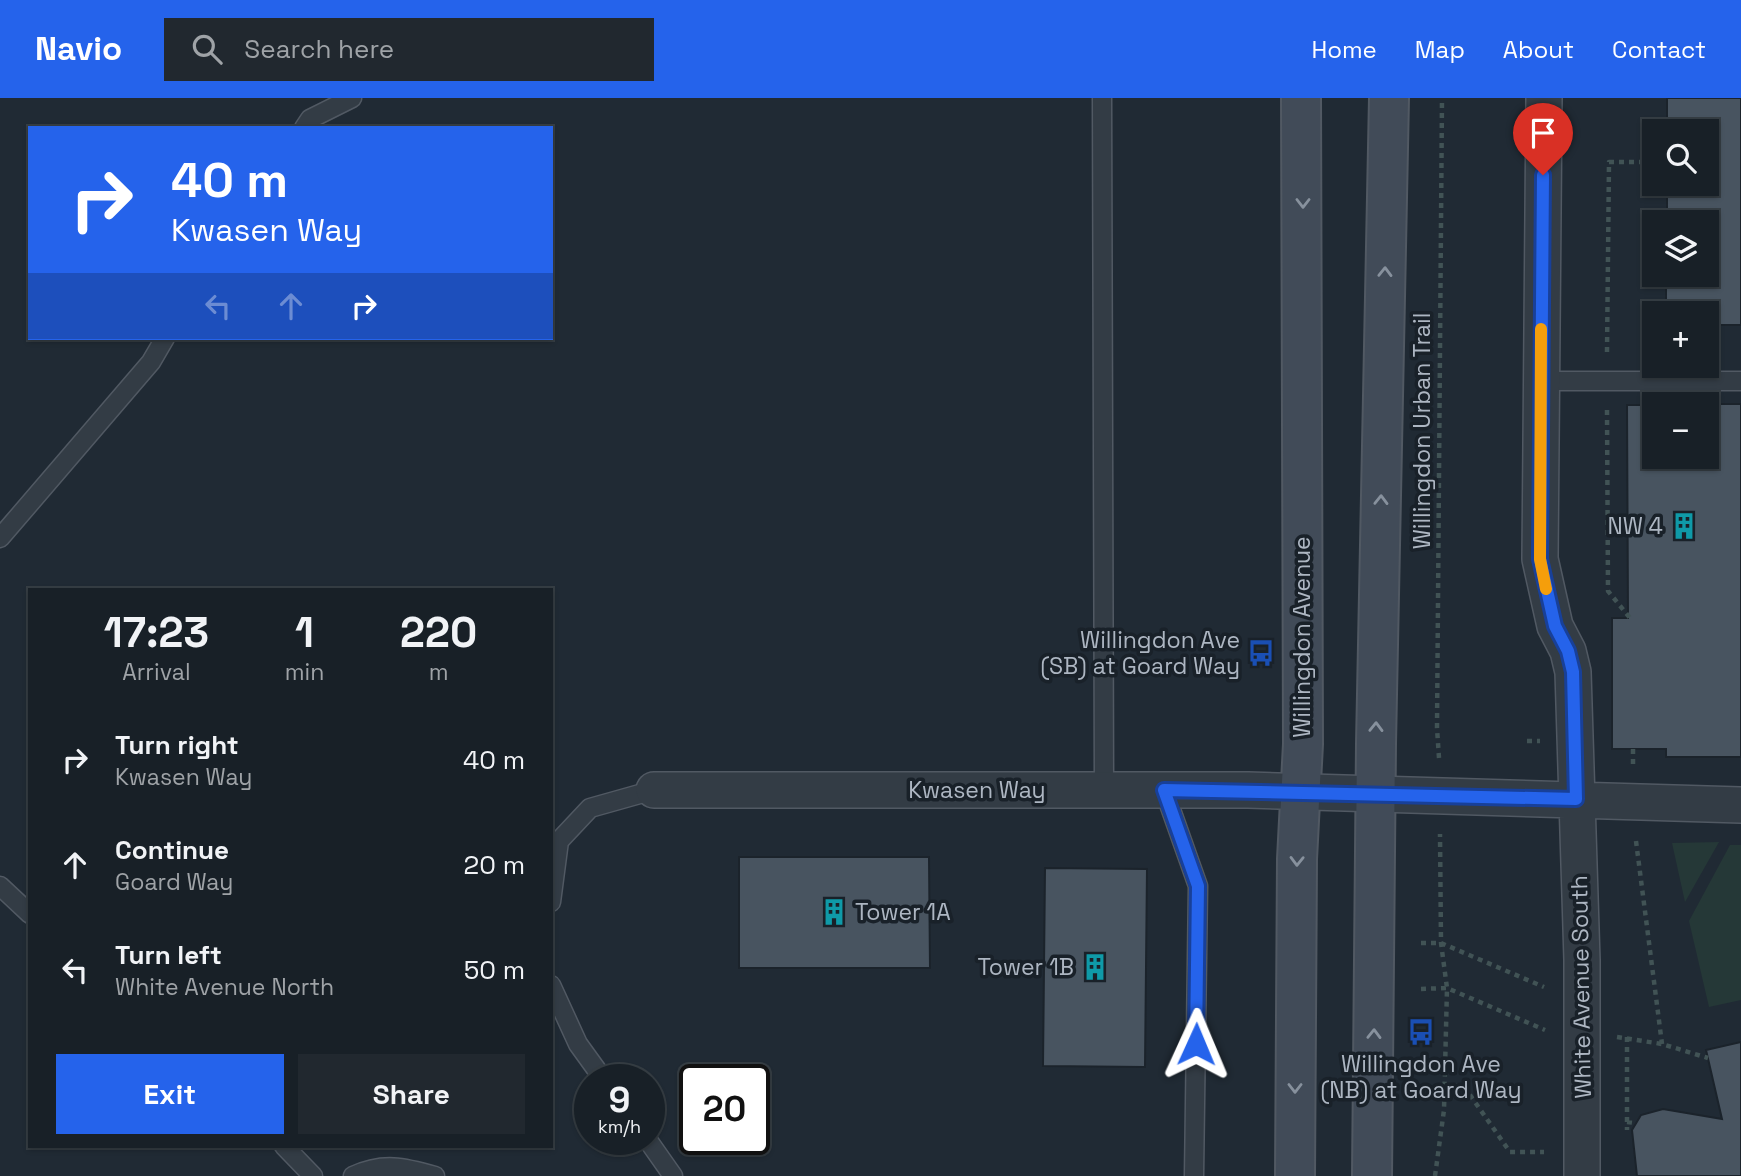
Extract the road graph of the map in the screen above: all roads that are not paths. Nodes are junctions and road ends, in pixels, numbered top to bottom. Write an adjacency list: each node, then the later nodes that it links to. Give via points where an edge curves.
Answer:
1 (352, 98): 6 (lane, via 310,119)
2 (1102, 98): 12 (lane)
3 (1301, 98): 14 (main road, Willingdon Avenue, one-way to 14)
4 (1388, 98): 15 (main road, one-way to 4)
5 (1544, 98): 8 (street, White Avenue South)
6 (305, 126)
7 (164, 340): 10 (lane)
8 (1540, 381): 9 (lane); 16 (street, White Avenue South, via 1540,559 1555,626 1573,672)
9 (1741, 381)
10 (0, 537)
11 (654, 790): 12 (street, Kwasen Way); 19 (lane, via 590,808 559,841)
12 (1104, 790): 13 (street, Kwasen Way)
13 (1164, 790): 14 (street, Kwasen Way); 29 (lane, via 1198,886)
14 (1300, 792): 15 (street, Kwasen Way); 30 (main road, Willingdon Avenue, one-way to 30)
15 (1376, 796): 16 (street, Kwasen Way); 31 (main road, one-way to 15)
16 (1576, 799): 17 (street, Kwasen Way); 32 (street, White Avenue South, via 1582,936)
17 (1741, 805)
18 (0, 886): 20 (lane)
19 (553, 887)
20 (28, 912)
21 (553, 989): 22 (lane)
22 (592, 1064)
23 (286, 1148): 25 (lane)
24 (658, 1155): 28 (lane)
25 (313, 1176)
26 (353, 1176): 27 (lane, via 372,1167 399,1166)
27 (435, 1176)
28 (673, 1176)
29 (1194, 1176)
30 (1295, 1176)
31 (1372, 1176)
32 (1582, 1176)

